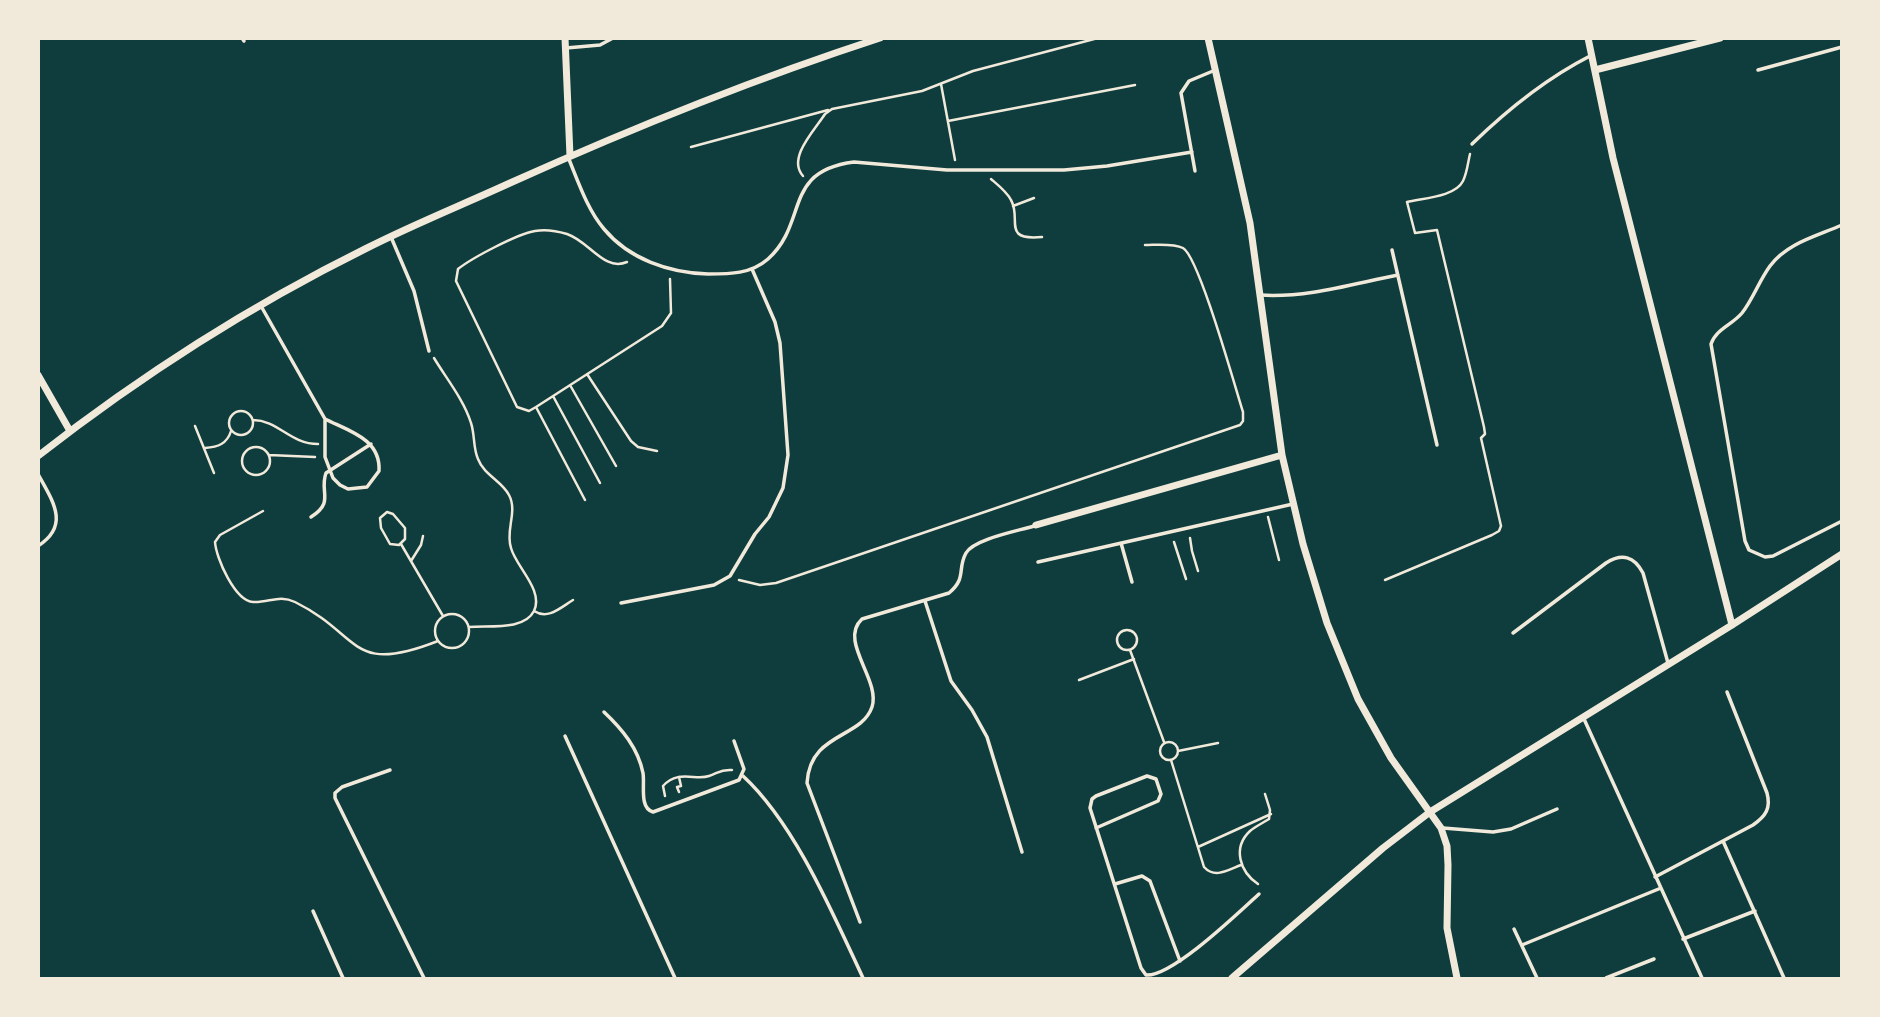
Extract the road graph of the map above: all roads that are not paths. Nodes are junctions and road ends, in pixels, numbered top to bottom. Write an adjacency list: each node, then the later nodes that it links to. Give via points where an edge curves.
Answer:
1 (565, 38): 8 (street)
2 (613, 38): 8 (lane, via 600,45)
3 (880, 38): 15 (street, via 716,97)
4 (1208, 38): 12 (street)
5 (1588, 38): 9 (street)
6 (1720, 38): 10 (street)
7 (1842, 47): 11 (lane)
8 (566, 48): 15 (street)
9 (1592, 55): 10 (street); 13 (lane, via 1528,94)
10 (1595, 70): 45 (street, via 1613,158)
11 (1758, 70)
12 (1216, 71): 14 (lane, via 1189,81 1181,93); 22 (street, via 1250,223)
13 (1472, 144)
14 (1192, 152): 16 (lane); 20 (lane, via 1086,169 984,172 834,164 804,188 779,248)
15 (569, 157): 18 (street); 20 (lane, via 603,228 637,256 669,268 718,274)
16 (1195, 172)
17 (1842, 225): 36 (lane, via 1779,256 1739,317 1714,334 1712,344 1749,550 1773,556)
18 (391, 237): 23 (street); 24 (lane, via 414,290)
19 (1392, 250): 21 (lane)
20 (752, 269): 44 (lane, via 780,343 788,455 783,488 730,576 714,585)
21 (1398, 275): 22 (lane, via 1318,292); 29 (lane)
22 (1260, 295): 30 (street)
23 (261, 306): 26 (lane); 27 (street)
24 (429, 351)
25 (38, 374): 27 (street)
26 (325, 419): 28 (lane); 32 (lane)
27 (70, 431): 31 (street)
28 (371, 444): 32 (lane); 32 (lane, via 379,471 367,487 348,489)
29 (1437, 445)
30 (1282, 455): 34 (street); 37 (street)
31 (38, 456)
32 (329, 470): 35 (lane, via 324,477 324,504)
33 (38, 474): 39 (lane, via 57,514 52,534)
34 (1293, 505): 38 (lane); 56 (street, via 1323,610 1358,699 1391,758)
35 (311, 517)
36 (1842, 520)
37 (1036, 525): 43 (lane, via 973,546 966,553 957,586)
38 (1121, 543): 41 (lane); 42 (lane)
39 (38, 546)
40 (1842, 554): 45 (street)
41 (1038, 562)
42 (1132, 582)
43 (925, 601): 60 (lane, via 951,681 987,737); 67 (lane, via 857,624 854,639 873,695 872,707 867,716 820,750 808,771 810,795)
44 (621, 603)
45 (1732, 625): 47 (street)
46 (1513, 633): 47 (lane, via 1606,563 1627,557 1637,562 1643,573)
47 (1668, 665): 50 (street)
48 (1727, 692): 59 (lane, via 1769,802 1761,819)
49 (604, 712): 54 (lane, via 625,734 639,759 646,809 653,812)
50 (1583, 718): 56 (street); 61 (lane)
51 (565, 736): 76 (lane)
52 (734, 741): 54 (lane)
53 (390, 770): 75 (lane, via 342,787 335,798)
54 (743, 776): 77 (lane, via 780,819)
55 (1557, 809): 58 (lane, via 1493,832)
56 (1430, 812): 58 (street); 78 (street)
57 (1096, 828): 57 (lane, via 1092,799 1147,776 1156,779 1161,794 1158,801); 62 (lane)
58 (1441, 828): 79 (street, via 1447,846 1447,928)
59 (1723, 841): 61 (lane); 66 (lane)
60 (1022, 852)
61 (1655, 877): 63 (lane)
62 (1115, 884): 72 (lane, via 1142,876 1150,881); 73 (lane, via 1142,972)
63 (1661, 888): 69 (lane); 70 (lane)
64 (1259, 894): 72 (lane)
65 (313, 911): 74 (lane)
66 (1755, 911): 69 (lane); 83 (lane)
67 (860, 922)
68 (1514, 929): 70 (lane)
69 (1683, 939): 82 (lane)
70 (1522, 945): 80 (lane)
71 (1654, 958): 81 (lane)
72 (1180, 961): 73 (lane)
73 (1156, 976)
74 (341, 978)
75 (424, 978)
76 (675, 978)
77 (863, 978)
78 (1232, 978)
79 (1457, 978)
80 (1537, 978)
81 (1606, 978)
82 (1702, 978)
83 (1784, 978)

